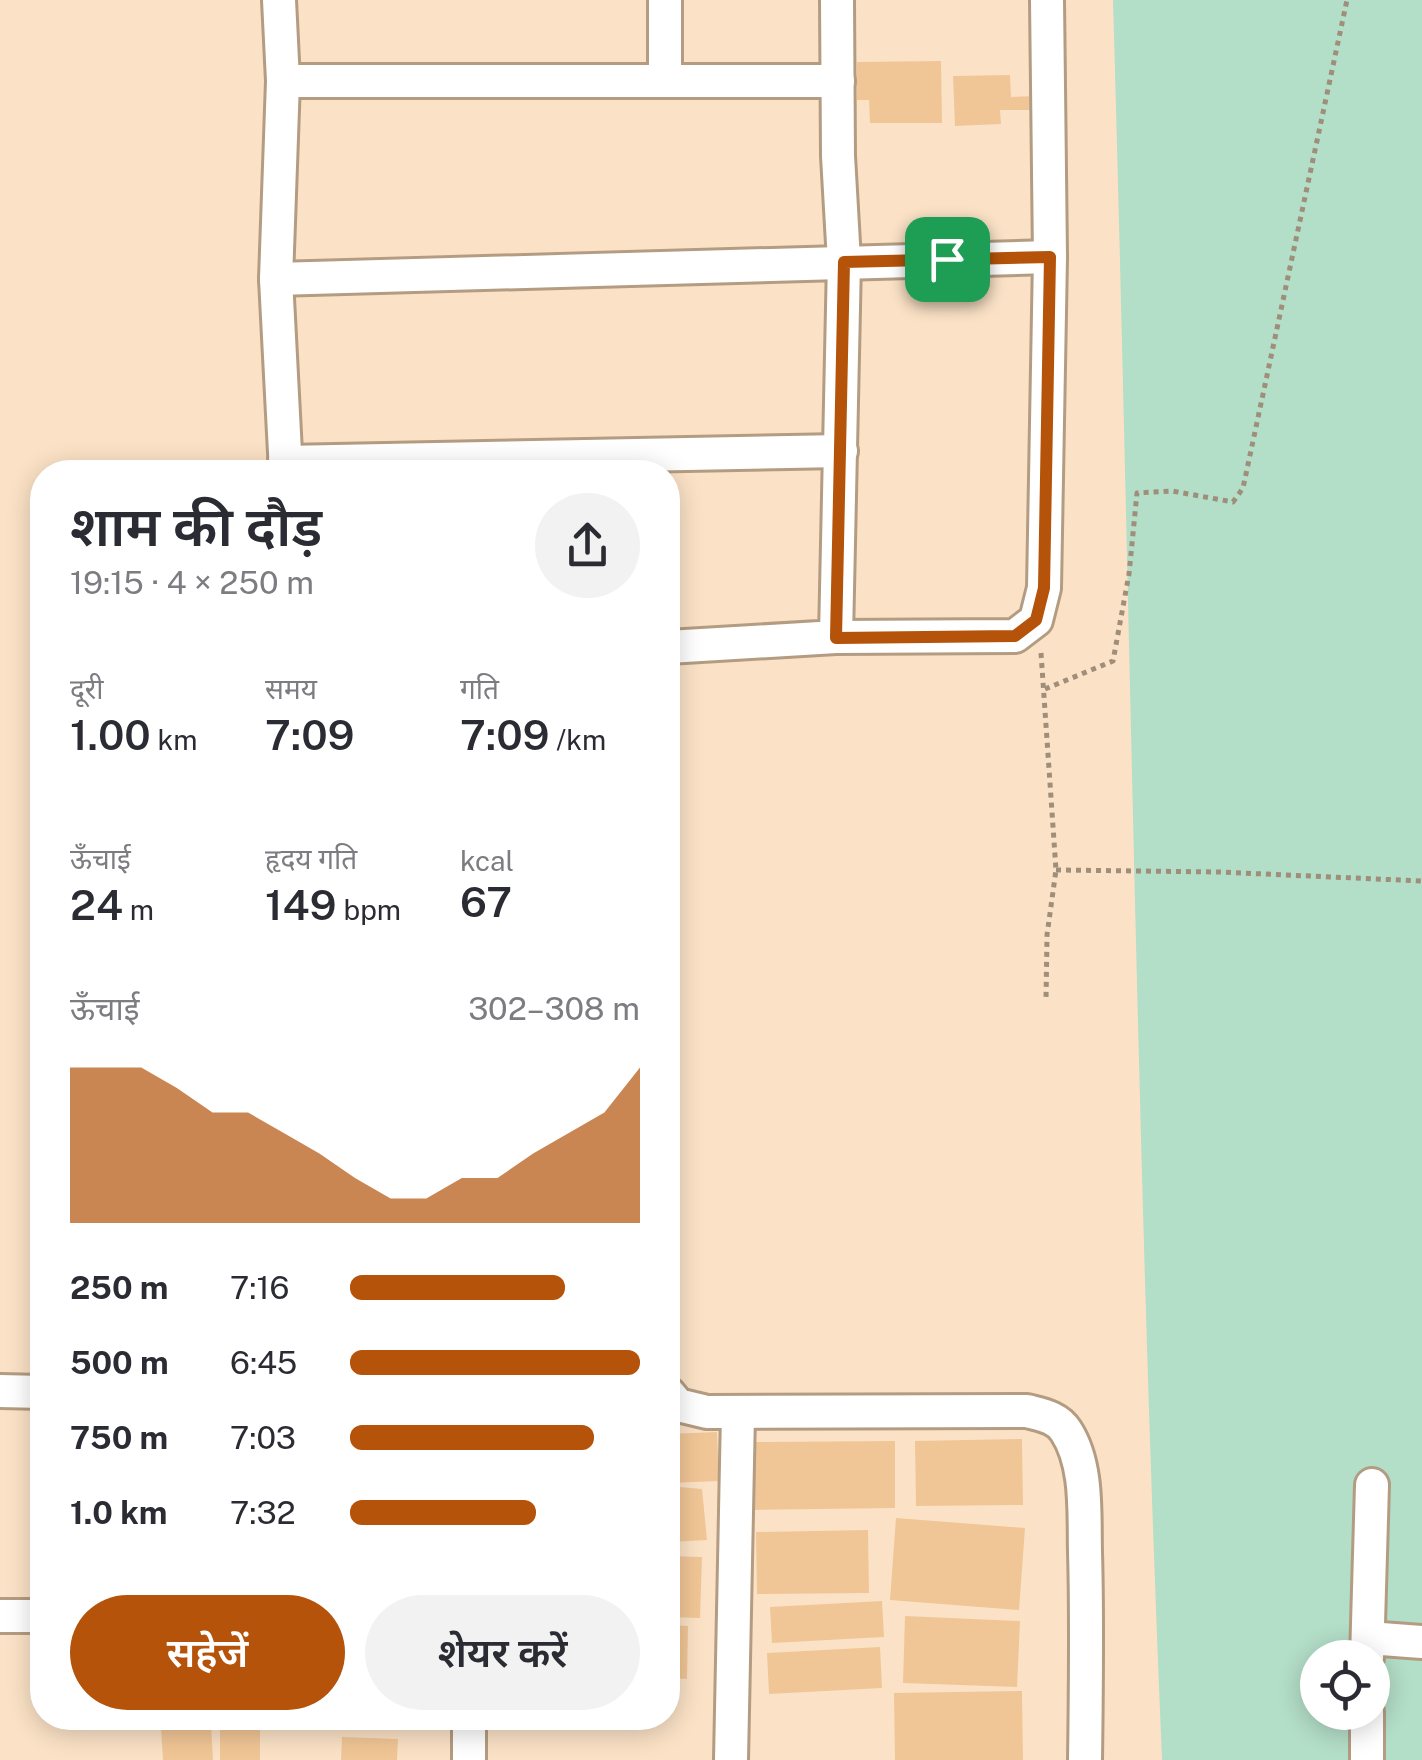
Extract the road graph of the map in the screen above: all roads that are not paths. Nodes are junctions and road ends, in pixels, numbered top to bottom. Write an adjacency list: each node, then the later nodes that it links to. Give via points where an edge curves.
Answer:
1 (279, 0): 5 (street)
2 (665, 0): 6 (street)
3 (837, 0): 7 (street)
4 (1047, 0): 8 (street)
5 (283, 81): 6 (street); 10 (street)
6 (665, 81): 7 (street)
7 (838, 82): 9 (street)
8 (1050, 257): 9 (street); 14 (street, via 1044,588 1036,620 1015,636)
9 (844, 262): 10 (street); 11 (street)
10 (276, 279): 12 (street)
11 (841, 451): 13 (street); 14 (street)
12 (285, 460)
13 (528, 460)
14 (836, 638): 15 (street)
15 (680, 646)
16 (0, 1392): 17 (street)
17 (30, 1392)
18 (680, 1404): 19 (street)
19 (738, 1412): 29 (street); 30 (street, via 1027,1411 1064,1428 1079,1461 1083,1505)
20 (1372, 1485): 23 (street)
21 (0, 1616): 22 (street)
22 (30, 1616)
23 (1368, 1640)
24 (1422, 1642): 25 (street)
25 (1390, 1646)
26 (469, 1730): 28 (street)
27 (1367, 1730): 31 (street)
28 (468, 1760)
29 (731, 1760)
30 (1085, 1760)
31 (1366, 1760)

